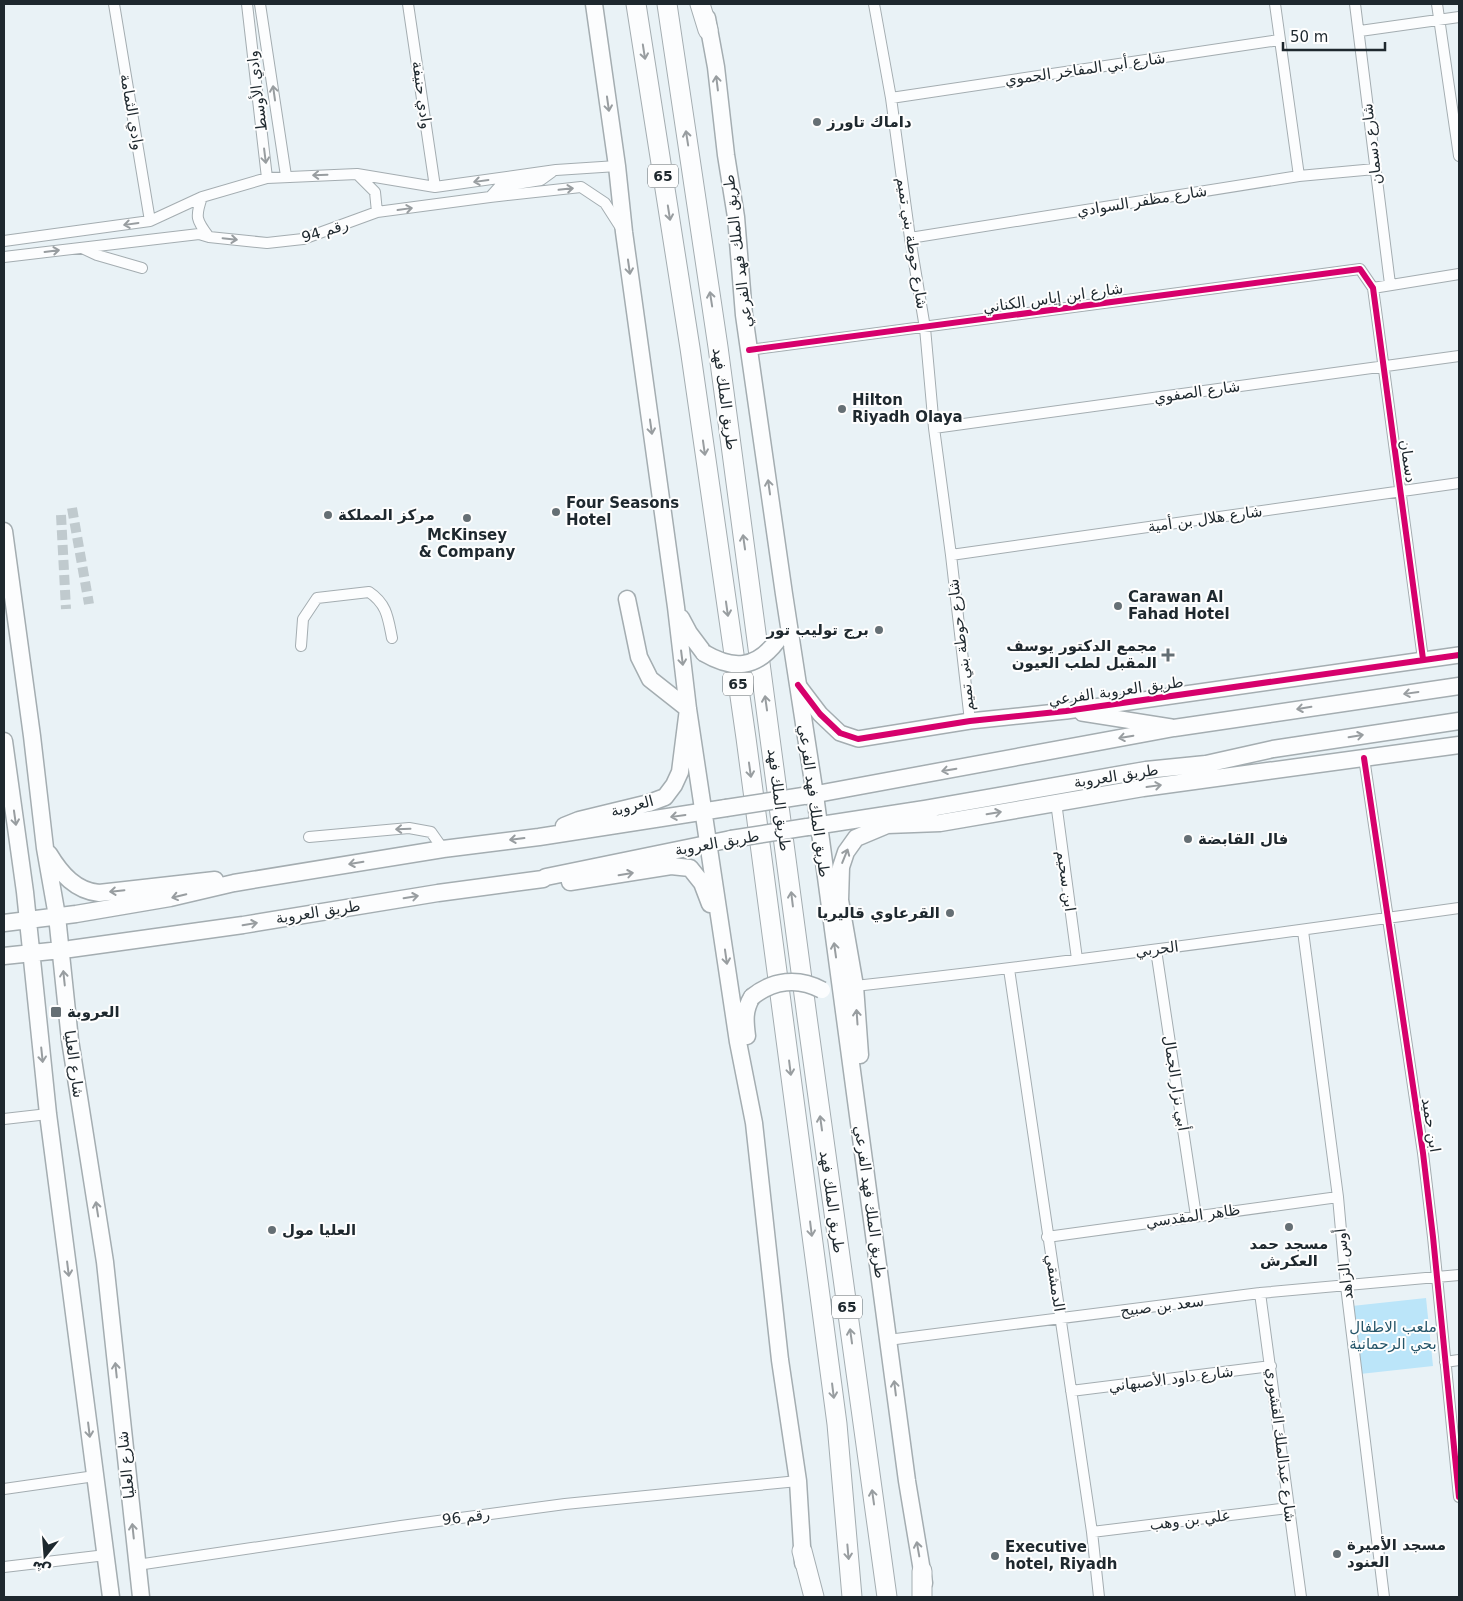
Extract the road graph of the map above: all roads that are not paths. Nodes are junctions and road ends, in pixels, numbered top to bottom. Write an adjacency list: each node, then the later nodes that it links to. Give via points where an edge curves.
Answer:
1 (114, 4): 32 (street, وادي الثمامة)
2 (247, 4): 27 (street, وادي الأوسط, one-way to 27)
3 (260, 4): 25 (street, وادي الأوسط, one-way to 3)
4 (408, 4): 28 (street, وادي حنيفة)
5 (594, 4): 21 (main road, one-way to 21)
6 (636, 4): 134 (highway, طريق الملك فهد / 65, one-way to 134, via 690,348 747,748 837,1424)
7 (667, 4): 135 (highway, طريق الملك فهد / 65, one-way to 7, via 719,357)
8 (700, 4): 16 (highway)
9 (705, 4): 16 (main road, طريق الملك فهد الفرعي)
10 (874, 4): 19 (street, شارع حوطة بني تميم)
11 (1274, 4): 18 (street)
12 (1355, 4): 17 (street, شارع دسمان)
13 (1437, 4): 15 (street)
14 (1459, 16): 15 (street)
15 (1439, 19): 17 (street); 20 (street)
16 (708, 30): 45 (main road, طريق الملك فهد الفرعي, one-way to 16, via 736,217)
17 (1360, 32): 22 (street, شارع دسمان)
18 (1279, 40): 19 (street, شارع أبي المفاخر الحموي); 26 (street)
19 (891, 98): 35 (street, شارع حوطة بني تميم)
20 (1459, 156)
21 (617, 166): 23 (street); 33 (main road)
22 (1375, 169): 26 (street, شارع مظفر السوادي); 42 (street, شارع دسمان)
23 (556, 170): 28 (street, one-way to 28); 30 (street, via 542,180 499,187)
24 (357, 174): 25 (street, one-way to 25); 28 (street); 31 (street, via 375,192)
25 (286, 176): 27 (street)
26 (1299, 176): 35 (street, شارع مظفر السوادي)
27 (267, 178): 29 (street)
28 (435, 187)
29 (202, 197): 32 (street); 34 (street, via 197,212 198,223)
30 (490, 197): 31 (street, رقم 94, one-way to 30); 33 (street, رقم 94, one-way to 33, via 581,187 605,203)
31 (377, 212): 34 (street, رقم 94, one-way to 31, via 267,243 303,239)
32 (150, 221): 36 (street, one-way to 36)
33 (624, 232): 55 (main road, one-way to 55)
34 (209, 237): 37 (street, رقم 94, via 199,234)
35 (910, 238): 44 (street, شارع حوطة بني تميم)
36 (4, 241)
37 (81, 248): 38 (street, رقم 94, one-way to 37); 39 (street)
38 (4, 257)
39 (142, 268)
40 (1360, 269): 43 (street, دسمان); 44 (street, شارع ابن إياس الكناني)
41 (1459, 274): 42 (street)
42 (1390, 284): 43 (street)
43 (1373, 288): 47 (street, دسمان)
44 (925, 328): 45 (street, شارع ابن إياس الكناني); 48 (street, شارع حوطة بني تميم)
45 (749, 350): 53 (main road, طريق الملك فهد الفرعي, one-way to 45)
46 (1459, 356): 47 (street, شارع الصفوي)
47 (1383, 366): 48 (street, شارع الصفوي); 50 (street, دسمان)
48 (934, 428): 52 (street, شارع حوطة بني تميم)
49 (1459, 483): 50 (street, شارع هلال بن أمية)
50 (1400, 492): 52 (street, شارع هلال بن أمية); 59 (street, دسمان)
51 (4, 531): 83 (main road, شارع العليا)
52 (951, 555): 65 (street, شارع حوطة بني تميم)
53 (784, 594): 55 (main road, bridge, via 777,641 768,653 745,664 718,661 704,653); 60 (main road, طريق الملك فهد الفرعي)
54 (627, 599): 62 (main road, via 639,657 650,679)
55 (676, 607): 62 (main road, one-way to 62)
56 (392, 638): 57 (street, via 381,602 369,592 317,598 303,619)
57 (301, 646)
58 (1459, 655): 59 (street, طريق العروبة الفرعي)
59 (1423, 660): 63 (street, طريق العروبة الفرعي)
60 (798, 685): 65 (street, طريق العروبة الفرعي, via 820,714 840,733 858,739); 73 (main road, طريق الملك فهد الفرعي)
61 (1459, 685): 66 (main road, one-way to 66)
62 (688, 709): 76 (main road); 80 (main road, العروبة, via 680,772 665,797 579,820)
63 (1066, 711): 65 (street, طريق العروبة الفرعي); 66 (street)
64 (1459, 721): 70 (main road, طريق العروبة, one-way to 64, via 1273,749)
65 (970, 722)
66 (1174, 728): 73 (main road, one-way to 73)
67 (4, 741): 72 (main road, شارع العليا)
68 (1459, 745): 69 (main road)
69 (1364, 758): 71 (main road); 89 (street, ابن حميد)
70 (1206, 764): 71 (main road); 75 (main road, طريق العروبة, via 1146,770)
71 (1282, 768): 74 (main road, one-way to 71)
72 (6, 770): 90 (main road, شارع العليا, one-way to 90)
73 (809, 795): 76 (main road, bridge); 79 (main road, طريق الملك فهد الفرعي)
74 (1056, 802): 78 (main road, one-way to 74, via 940,823); 98 (street, ابن سحيم)
75 (910, 811): 77 (main road, طريق العروبة); 78 (main road)
76 (705, 812): 80 (main road, one-way to 80); 82 (main road)
77 (844, 822): 78 (main road); 79 (main road, طريق العروبة)
78 (887, 825): 100 (main road, one-way to 78, via 840,900 842,867 846,852 856,838)
79 (812, 827): 82 (main road, طريق العروبة, bridge); 102 (main road, طريق الملك فهد الفرعي, one-way to 79)
80 (539, 836): 84 (main road, one-way to 84)
81 (308, 837): 84 (street, one-way to 81, via 431,832 409,828)
82 (708, 844): 85 (main road, طريق العروبة); 93 (main road)
83 (45, 848): 86 (main road, one-way to 83, via 194,881 104,893 89,892 75,885 59,870); 88 (main road, شارع العليا)
84 (443, 849): 86 (main road, one-way to 86)
85 (543, 879): 93 (main road, one-way to 93, via 579,882 671,866 690,868 702,883); 94 (main road, طريق العروبة, one-way to 85)
86 (234, 883): 88 (main road, one-way to 88, via 170,898)
87 (1459, 908): 89 (street, الحربي)
88 (57, 916): 90 (main road); 94 (main road, شارع العليا)
89 (1388, 918): 92 (street, الحربي); 109 (street, ابن حميد, via 1423,1153)
90 (28, 920): 91 (main road); 96 (main road, شارع العليا)
91 (4, 923)
92 (1303, 931): 95 (street, الحربي); 105 (street, أوس الزاهد)
93 (722, 933): 104 (main road, one-way to 104)
94 (60, 950): 96 (main road, طريق العروبة); 127 (main road, شارع العليا, one-way to 94, via 104,1262 70,1040)
95 (1156, 950): 98 (street, الحربي); 106 (street, أبي نزار الجمال)
96 (31, 952): 97 (main road, طريق العروبة); 101 (main road, شارع العليا, one-way to 101)
97 (4, 956)
98 (1077, 959): 99 (street, الحربي)
99 (1010, 969): 100 (street, الحربي); 107 (street, الدمشقي)
100 (854, 986): 102 (main road, one-way to 100, via 860,1058)
101 (48, 1114): 103 (street); 118 (main road, شارع العليا, one-way to 118)
102 (858, 1118): 104 (main road, bridge, via 841,1011 822,990 796,981 760,990 746,1006); 113 (main road, طريق الملك فهد الفرعي)
103 (4, 1119)
104 (754, 1123): 119 (main road, via 780,1360)
105 (1338, 1197): 106 (street, ظاهر المقدسي); 110 (street, أوس الزاهد)
106 (1196, 1216): 107 (street, ظاهر المقدسي)
107 (1048, 1237): 112 (street, الدمشقي)
108 (1459, 1275): 109 (street, سعد بن صبيح)
109 (1437, 1278): 110 (street, سعد بن صبيح); 115 (street, ابن حميد)
110 (1346, 1286): 111 (street, سعد بن صبيح); 140 (street, أوس الزاهد)
111 (1260, 1294): 112 (street, سعد بن صبيح); 116 (street, شارع عبدالملك القشوري)
112 (1060, 1319): 113 (street, سعد بن صبيح); 117 (street, الدمشقي)
113 (888, 1340): 129 (main road, طريق الملك فهد الفرعي, one-way to 113)
114 (1459, 1360): 115 (street)
115 (1445, 1362): 121 (street, ابن حميد)
116 (1271, 1366): 117 (street, شارع داود الأصبهاني); 123 (street, شارع عبدالملك القشوري)
117 (1071, 1391): 124 (street, الدمشقي)
118 (95, 1476): 120 (street); 126 (main road, شارع العليا)
119 (798, 1481): 125 (main road); 127 (street, رقم 96, via 565,1504)
120 (4, 1489)
121 (1459, 1493): 122 (street, ابن حميد)
122 (1459, 1497)
123 (1288, 1508): 124 (street, علي بن وهب); 139 (street, شارع عبدالملك القشوري)
124 (1092, 1532): 138 (street, الدمشقي)
125 (802, 1551): 132 (main road); 133 (highway)
126 (106, 1555): 128 (street); 130 (main road, شارع العليا)
127 (137, 1565): 131 (main road, شارع العليا)
128 (4, 1567)
129 (922, 1571): 136 (highway); 137 (main road, طريق الملك فهد الفرعي)
130 (111, 1597)
131 (141, 1597)
132 (806, 1597)
133 (814, 1597)
134 (852, 1597)
135 (888, 1597)
136 (922, 1597)
137 (927, 1597)
138 (1099, 1597)
139 (1302, 1597)
140 (1384, 1597)

